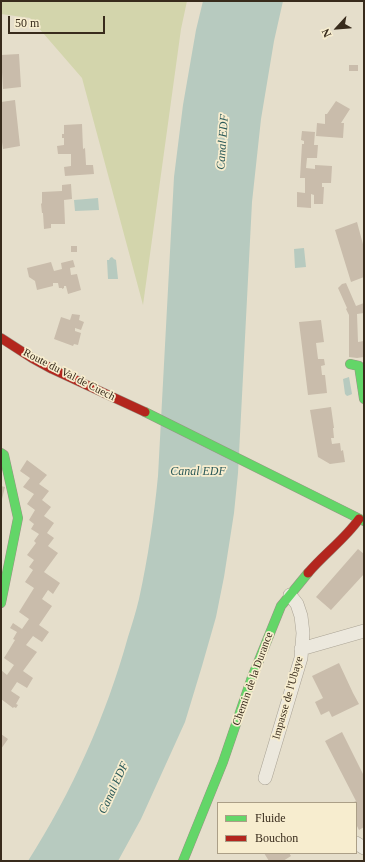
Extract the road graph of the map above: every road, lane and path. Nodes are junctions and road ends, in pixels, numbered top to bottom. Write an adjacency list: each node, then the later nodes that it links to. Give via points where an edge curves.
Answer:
1 (1, 338): 5 (street, Route du Val de Cuech, via 32,358 85,385 139,409)
2 (350, 364): 3 (street, via 359,366)
3 (364, 399)
4 (1, 454): 7 (street, via 4,455 18,518)
5 (361, 520): 6 (street, Chemin de la Durance, via 315,565)
6 (290, 595): 9 (street, Impasse de l'Ubaye, via 297,604 301,616); 11 (street, Chemin de la Durance, via 281,606 251,680 223,762)
7 (1, 603)
8 (364, 631): 9 (street)
9 (301, 649): 10 (street, Impasse de l'Ubaye, via 301,658)
10 (265, 778)
11 (183, 861)

